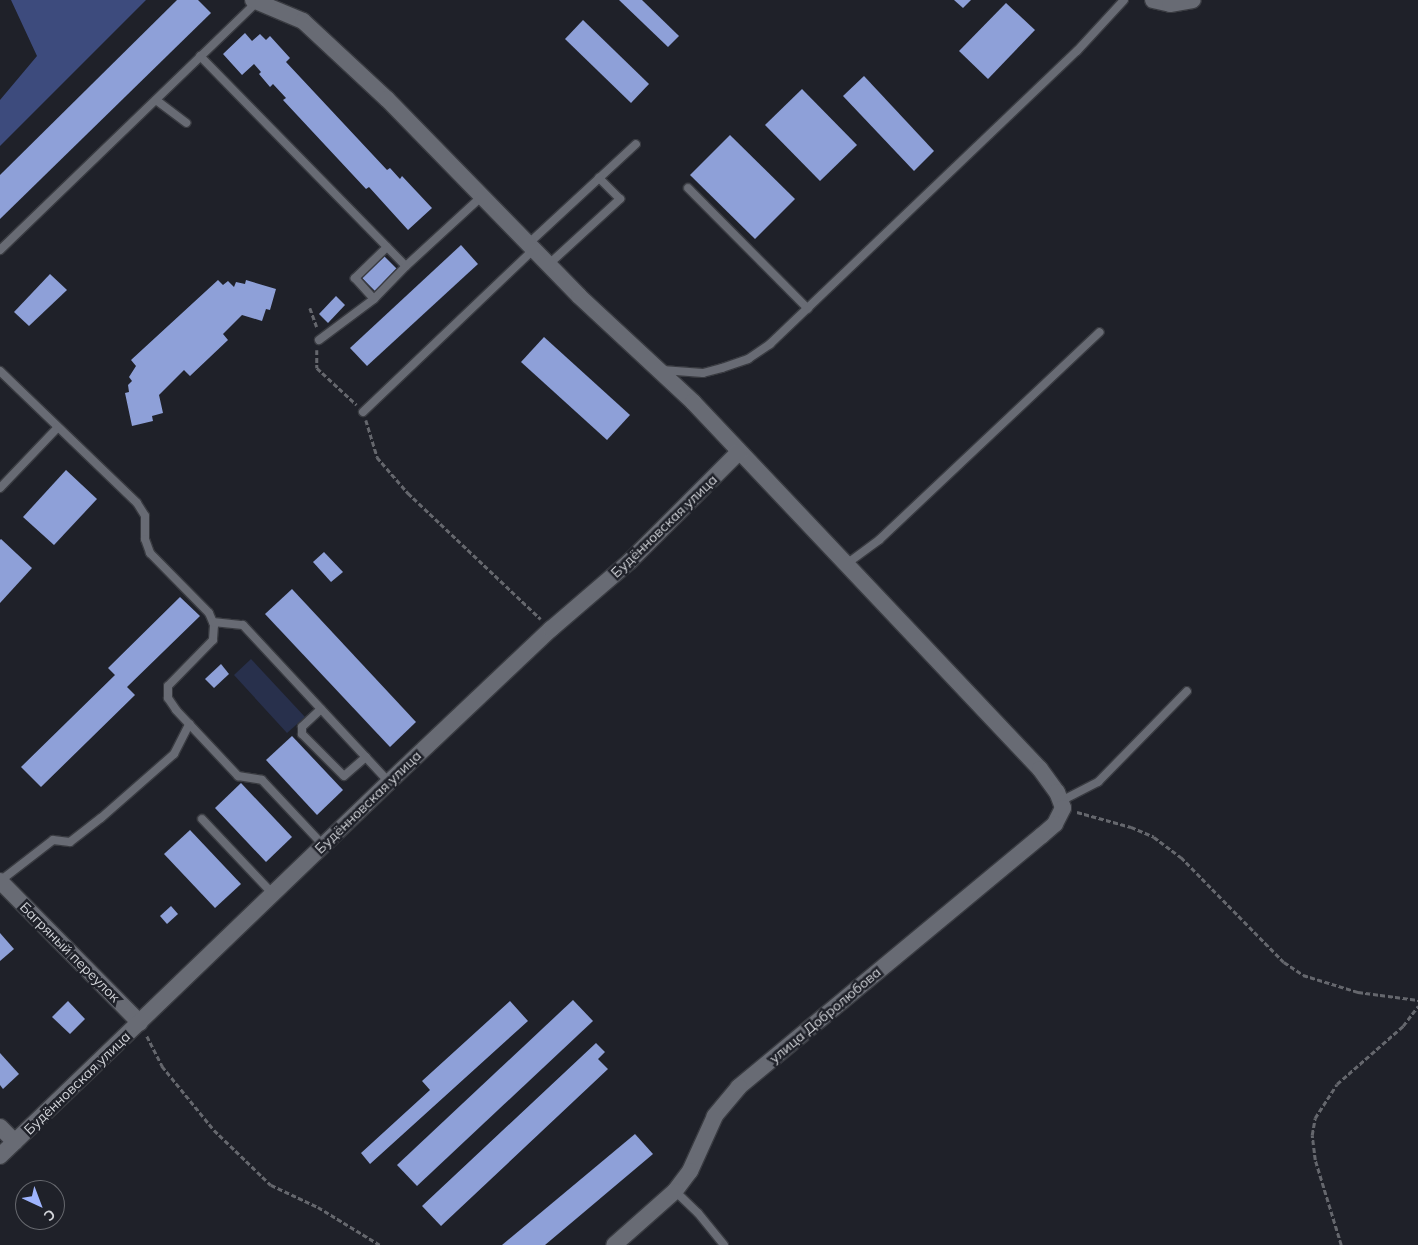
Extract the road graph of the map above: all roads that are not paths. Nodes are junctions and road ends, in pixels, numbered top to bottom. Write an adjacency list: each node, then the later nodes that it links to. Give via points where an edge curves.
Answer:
1 (1124, 0): 18 (lane, via 1077,51)
2 (1154, 0): 3 (street, via 1170,4)
3 (1192, 0)
4 (255, 1): 5 (lane); 11 (street, via 303,21 387,99)
5 (200, 56): 6 (lane); 12 (lane)
6 (156, 100): 7 (lane); 14 (lane)
7 (186, 124)
8 (636, 144): 9 (lane)
9 (599, 178): 13 (lane); 15 (lane, via 620,199)
10 (688, 188): 18 (lane)
11 (481, 197): 13 (street); 16 (lane)
12 (387, 247): 16 (lane); 17 (lane, via 355,278)
13 (531, 247): 15 (street); 23 (lane)
14 (0, 250)
15 (548, 265): 22 (street)
16 (406, 266): 17 (lane)
17 (374, 299): 20 (lane)
18 (808, 309): 22 (lane, via 770,344 748,359 703,373)
19 (1100, 332): 27 (lane, via 879,540)
20 (319, 340)
21 (0, 370): 24 (lane)
22 (658, 370): 25 (street)
23 (363, 412)
24 (58, 427): 26 (lane); 28 (lane, via 137,503 145,516 145,539 150,553 209,613)
25 (739, 452): 27 (street); 33 (street, Будённовская улица, via 630,561 551,629)
26 (0, 488)
27 (846, 565): 34 (street, via 1040,769)
28 (213, 622): 30 (lane, via 243,626); 31 (lane, via 213,640 168,686 168,698)
29 (1188, 691): 34 (lane, via 1098,782)
30 (321, 709): 32 (lane); 32 (lane, via 301,730 308,740 344,776)
31 (189, 724): 36 (lane, via 238,776 262,780); 37 (lane, via 174,754 70,842 53,840)
32 (366, 757): 33 (lane)
33 (389, 782): 36 (street, Будённовская улица)
34 (1062, 805): 43 (street, улица Добролюбова, via 1055,824 739,1087 714,1116 690,1171)
35 (202, 819): 38 (lane)
36 (323, 845): 38 (street, Будённовская улица)
37 (3, 890): 39 (street, Багряный переулок)
38 (272, 893): 39 (street, Будённовская улица)
39 (140, 1023): 41 (street, Будённовская улица)
40 (0, 1127): 41 (street)
41 (15, 1142): 42 (street, Будённовская улица)
42 (0, 1156)
43 (675, 1191): 44 (street, улица Добролюбова); 45 (lane, via 698,1212)
44 (614, 1245)
45 (724, 1245)

